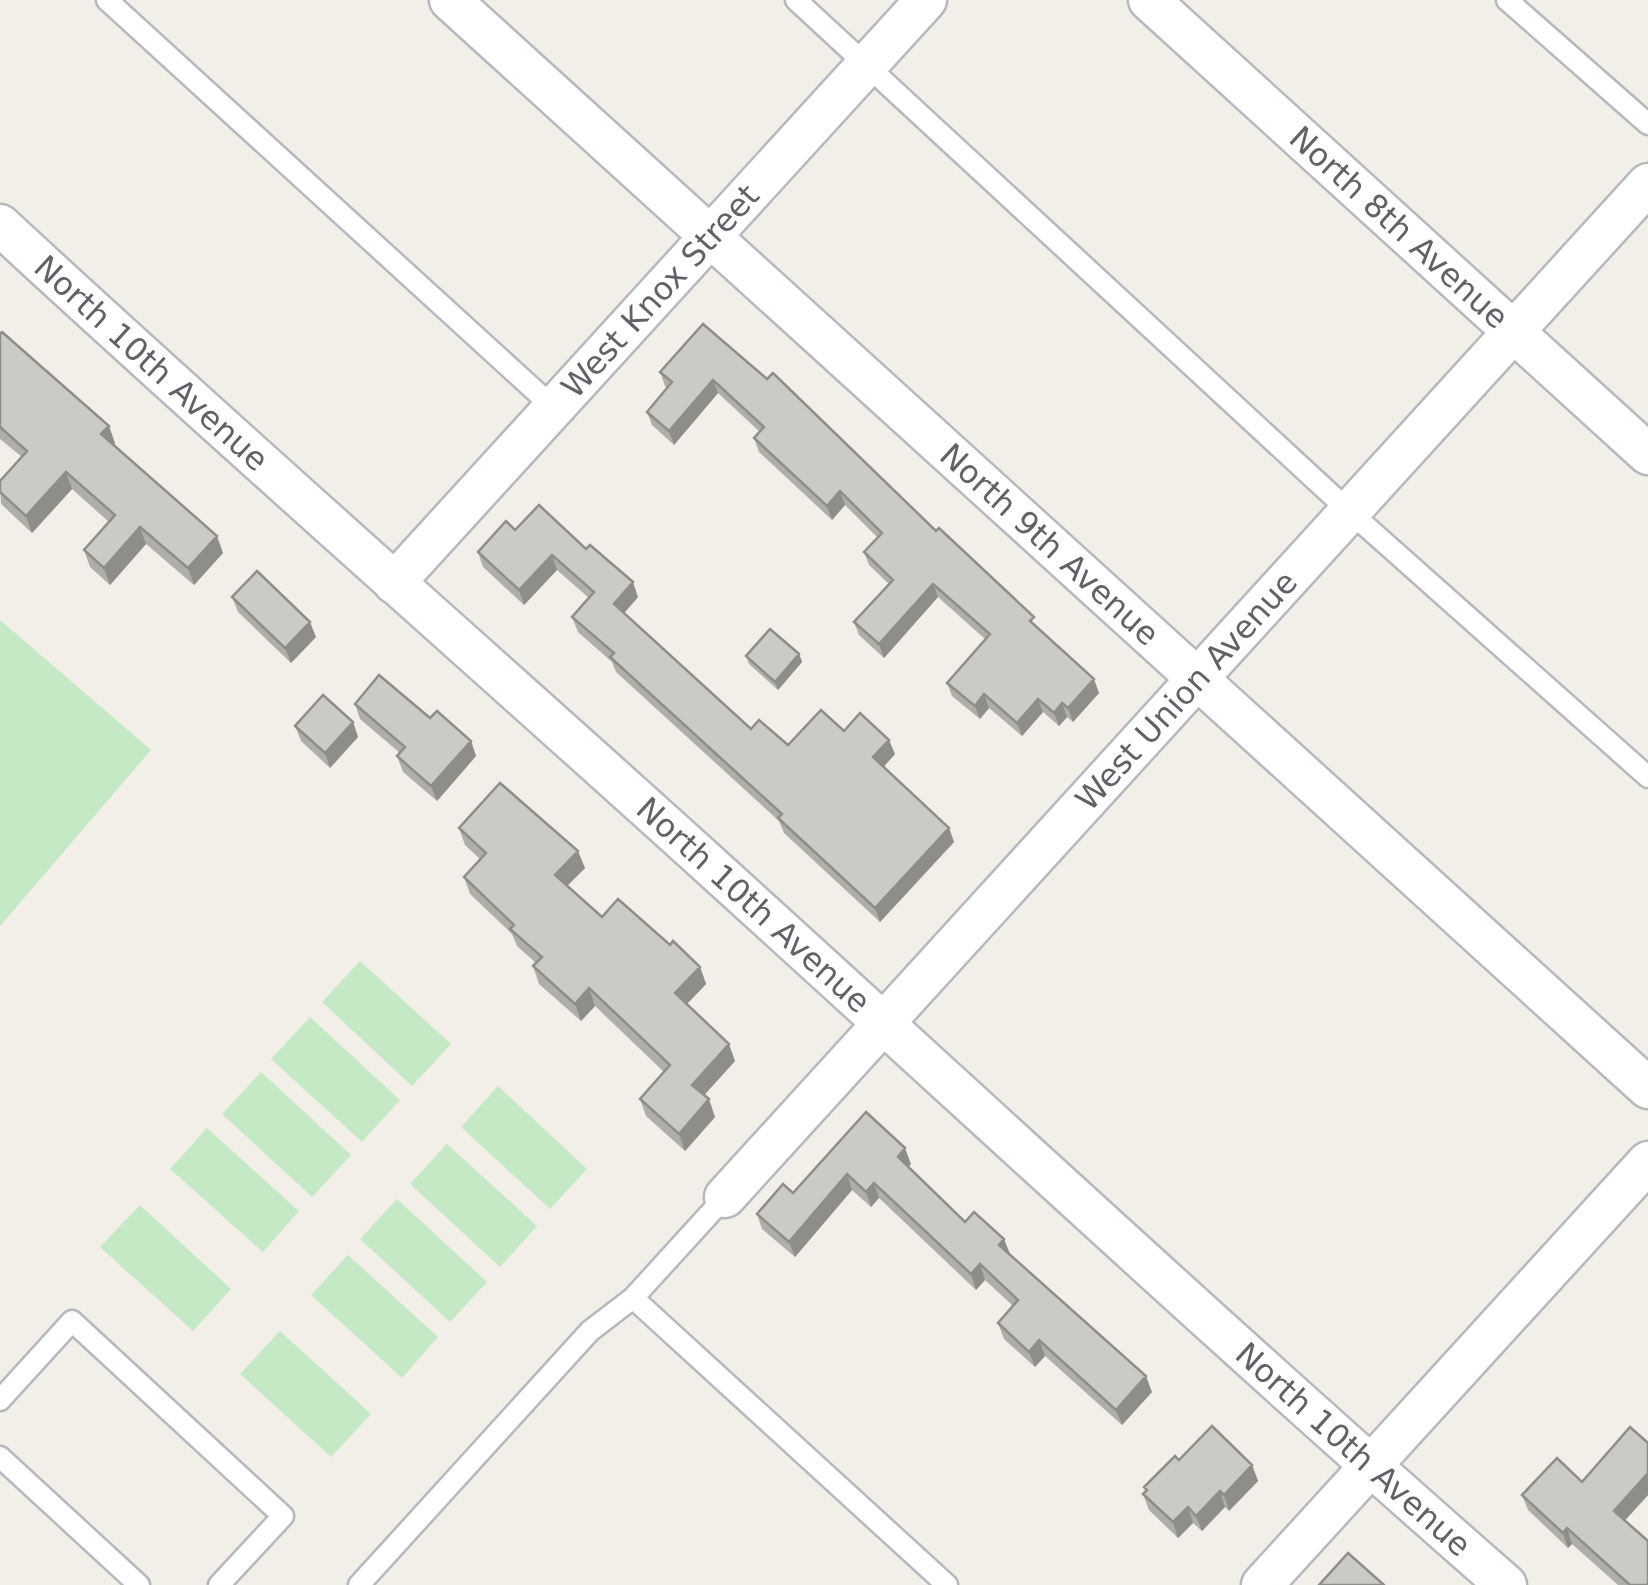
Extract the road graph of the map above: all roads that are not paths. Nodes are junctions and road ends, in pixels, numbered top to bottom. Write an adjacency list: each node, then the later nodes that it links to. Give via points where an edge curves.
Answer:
1 (107, 0): 13 (lane)
2 (450, 0): 11 (street, North 9th Avenue)
3 (796, 0): 7 (lane)
4 (926, 0): 7 (street, West Knox Street)
5 (1148, 0): 12 (street, North 8th Avenue)
6 (1507, 0): 8 (lane)
7 (867, 65): 11 (street, West Knox Street); 15 (lane)
8 (1648, 124)
9 (1648, 184): 12 (street, West Union Avenue)
10 (0, 225): 16 (street, North 10th Avenue)
11 (710, 237): 13 (street, West Knox Street); 17 (street, North 9th Avenue)
12 (1514, 332): 14 (street, North 8th Avenue); 15 (street, West Union Avenue)
13 (554, 408): 16 (street, West Knox Street)
14 (1648, 454)
15 (1350, 512): 17 (street, West Union Avenue); 18 (lane)
16 (394, 583): 19 (street, North 10th Avenue)
17 (1198, 679): 19 (street, West Union Avenue); 20 (street, North 9th Avenue)
18 (1648, 777)
19 (884, 1022): 22 (street, West Union Avenue); 26 (street, North 10th Avenue)
20 (1648, 1088)
21 (1648, 1162): 26 (street)
22 (726, 1197): 23 (lane)
23 (633, 1298): 29 (lane, via 590,1331); 30 (lane)
24 (0, 1400): 28 (lane, via 72,1321 283,1516)
25 (0, 1457): 27 (lane)
26 (1370, 1466): 31 (street); 32 (street, North 10th Avenue)
27 (140, 1585)
28 (219, 1585)
29 (359, 1585)
30 (946, 1585)
31 (1262, 1585)
32 (1506, 1585)

